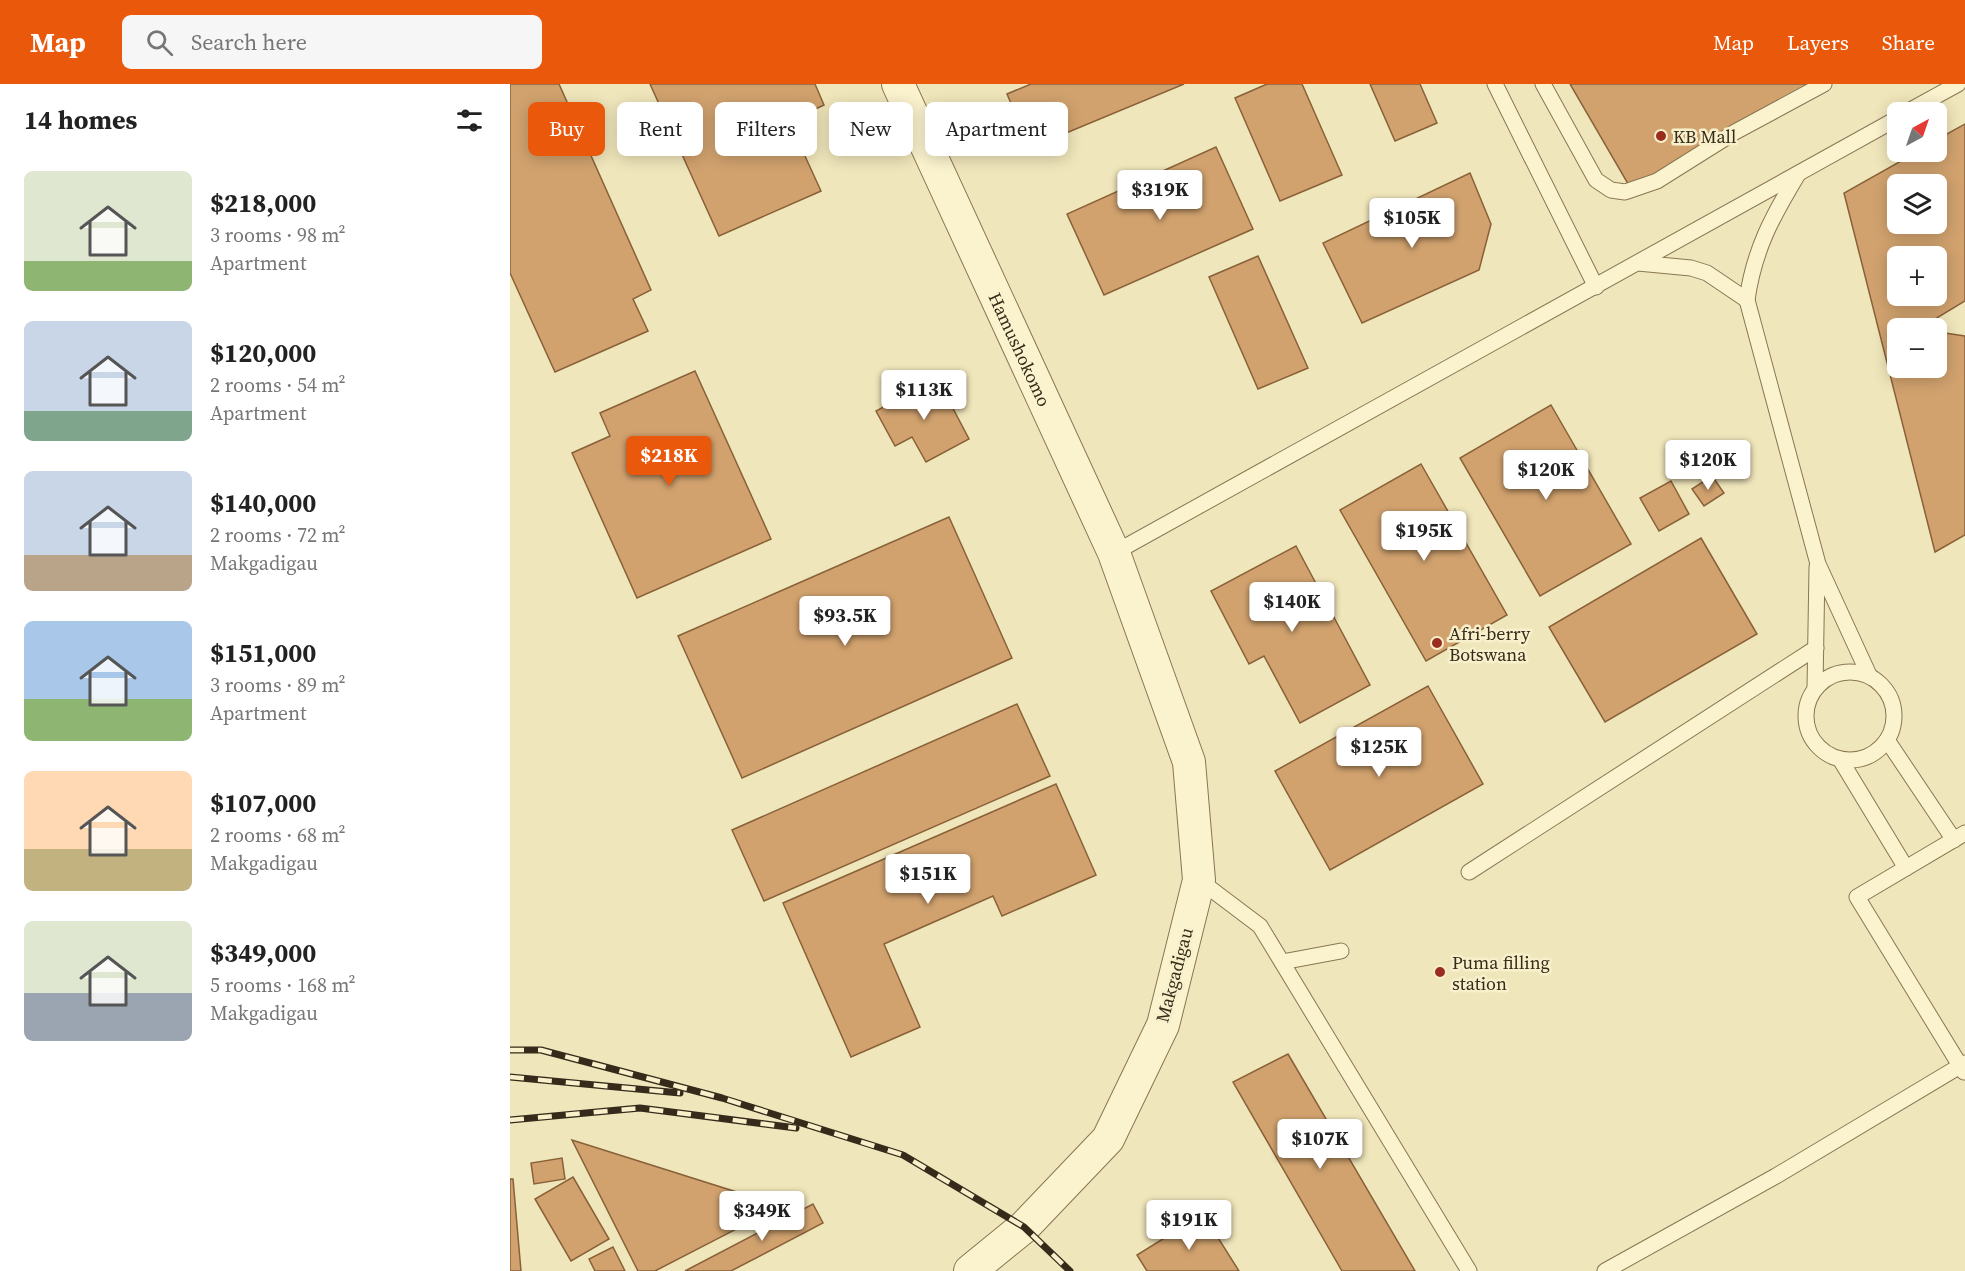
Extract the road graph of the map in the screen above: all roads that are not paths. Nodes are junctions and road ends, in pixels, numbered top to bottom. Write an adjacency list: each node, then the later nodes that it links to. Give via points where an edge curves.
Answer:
1 (898, 84): 12 (street, Hamushokomo)
2 (1495, 84): 10 (lane)
3 (1543, 84): 4 (lane, via 1596,180 1611,190 1625,192 1657,182 1735,132)
4 (1824, 84)
5 (1958, 84): 6 (lane)
6 (1925, 102)
7 (1887, 124): 8 (lane)
8 (1800, 171): 9 (lane); 11 (lane, via 1760,243)
9 (1638, 263): 10 (lane); 11 (lane, via 1707,273)
10 (1596, 287): 12 (lane)
11 (1747, 300): 13 (lane)
12 (1114, 553): 14 (street, Hamushokomo)
13 (1818, 564): 15 (lane); 16 (lane)
14 (1138, 619): 23 (street, Makgadigau, via 1190,762)
15 (1816, 648): 17 (lane); 22 (lane)
16 (1869, 675): 17 (lane, via 1839,672); 18 (lane, via 1890,696 1893,726)
17 (1815, 688): 19 (lane, via 1805,714 1807,729 1823,752)
18 (1887, 740): 19 (lane, via 1864,758); 20 (lane)
19 (1840, 759): 21 (lane)
20 (1959, 837): 21 (lane)
21 (1906, 868): 26 (lane, via 1857,897)
22 (1469, 872)
23 (1198, 880): 25 (lane, via 1260,926); 27 (street, Makgadigau, via 1163,1024 1108,1139 1024,1227)
24 (1341, 951): 25 (lane)
25 (1282, 962): 28 (lane)
26 (1963, 1068): 29 (lane)
27 (970, 1271)
28 (1469, 1271)
29 (1605, 1271)

